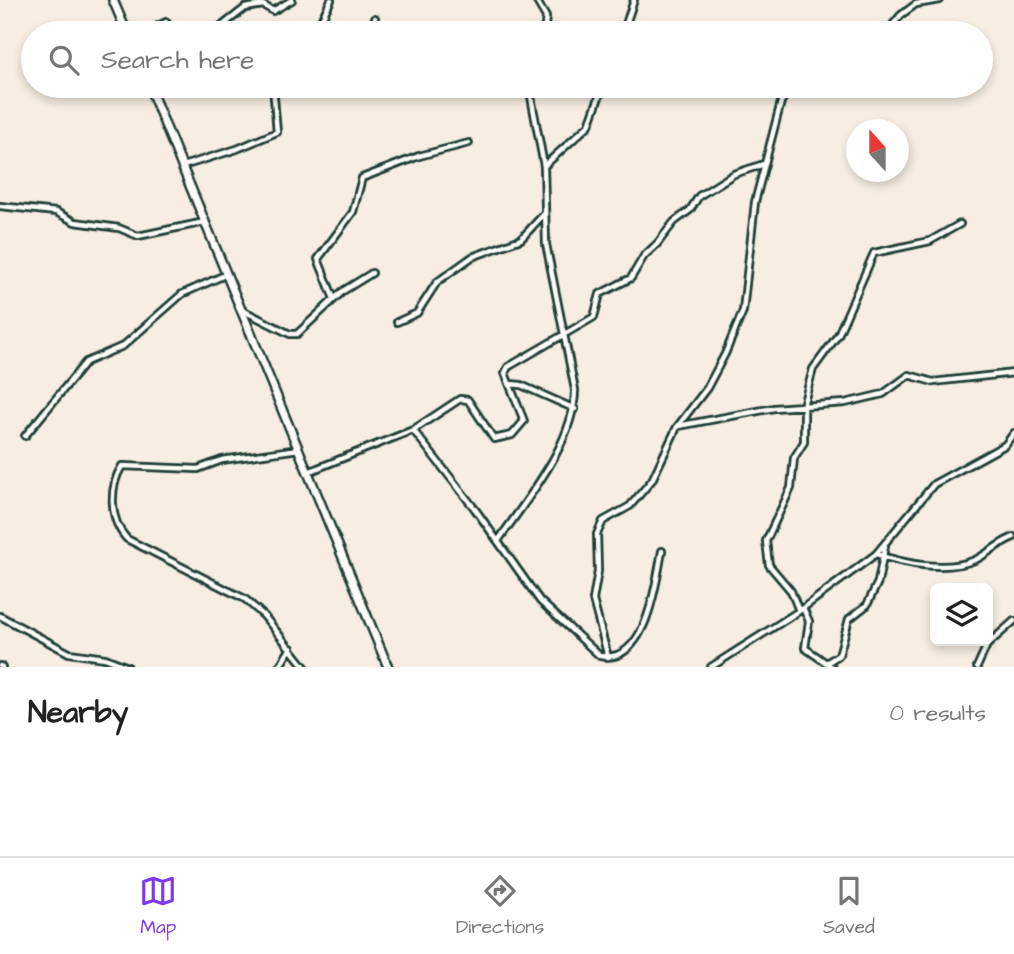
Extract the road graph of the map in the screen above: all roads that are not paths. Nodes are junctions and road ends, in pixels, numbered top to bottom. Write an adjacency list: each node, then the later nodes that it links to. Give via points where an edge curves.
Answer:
1 (113, 0): 8 (main road)
2 (292, 0): 9 (street, via 275,11 263,5 245,8)
3 (331, 0): 10 (street)
4 (536, 0): 12 (street)
5 (634, 0): 13 (street)
6 (940, 0): 14 (street, via 916,4)
7 (374, 18): 11 (street)
8 (122, 21)
9 (228, 21)
10 (321, 21)
11 (373, 21)
12 (546, 21)
13 (627, 21)
14 (896, 21)
15 (155, 98): 22 (main road)
16 (274, 98): 22 (street, via 277,132)
17 (531, 98): 23 (street)
18 (599, 98): 23 (street, via 589,125)
19 (783, 98): 21 (street)
20 (469, 143): 30 (street, via 362,178 353,212 318,259)
21 (764, 164): 33 (street, via 734,174 699,196 644,256 629,281 600,294 594,317); 38 (street, via 742,314 708,388)
22 (182, 166): 26 (main road)
23 (544, 166): 25 (street)
24 (0, 206): 26 (street, via 56,212 75,222 119,228 138,236)
25 (545, 213): 32 (street, via 521,239 472,257 437,282 416,313); 33 (street, via 546,244)
26 (205, 222): 29 (main road)
27 (960, 224): 36 (street, via 930,241 874,253 838,335 813,369)
28 (372, 273): 30 (street)
29 (227, 274): 31 (main road); 41 (street, via 182,294 123,346 86,362)
30 (334, 299): 31 (street, via 294,335)
31 (242, 311): 42 (main road)
32 (397, 322)
33 (564, 331): 35 (street, via 508,367 505,373); 37 (street)
34 (1014, 373): 36 (street, via 933,382 909,375 879,395)
35 (510, 384): 37 (street); 39 (street, via 524,421 512,435 498,440 490,436 465,398)
36 (804, 406): 38 (street); 50 (street, via 804,442 794,458 791,488 766,541 769,565)
37 (575, 409): 45 (street, via 556,458)
38 (677, 426): 54 (street, via 652,480 630,506 603,521 597,534 593,600)
39 (414, 430): 43 (street); 45 (street)
40 (1014, 433): 46 (street, via 1004,445 934,484)
41 (24, 436)
42 (299, 449): 43 (main road); 53 (street, via 222,460 198,469 122,466 111,502 127,539 231,589 264,616)
43 (308, 472): 59 (main road)
44 (1014, 537): 49 (street, via 957,565)
45 (498, 541): 54 (street, via 540,601 600,656)
46 (885, 546): 48 (street); 49 (street)
47 (663, 551): 54 (street, via 640,634 630,649)
48 (876, 555): 49 (street); 50 (street)
49 (884, 557): 55 (street, via 867,605 849,619 839,655)
50 (801, 610): 55 (street, via 809,621 805,648); 60 (street)
51 (0, 617): 56 (street, via 69,653)
52 (1014, 621): 61 (street, via 987,645)
53 (291, 648): 57 (street); 58 (street)
54 (608, 657)
55 (830, 664)
56 (128, 667)
57 (279, 667)
58 (304, 667)
59 (388, 667)
60 (711, 667)
61 (977, 667)

